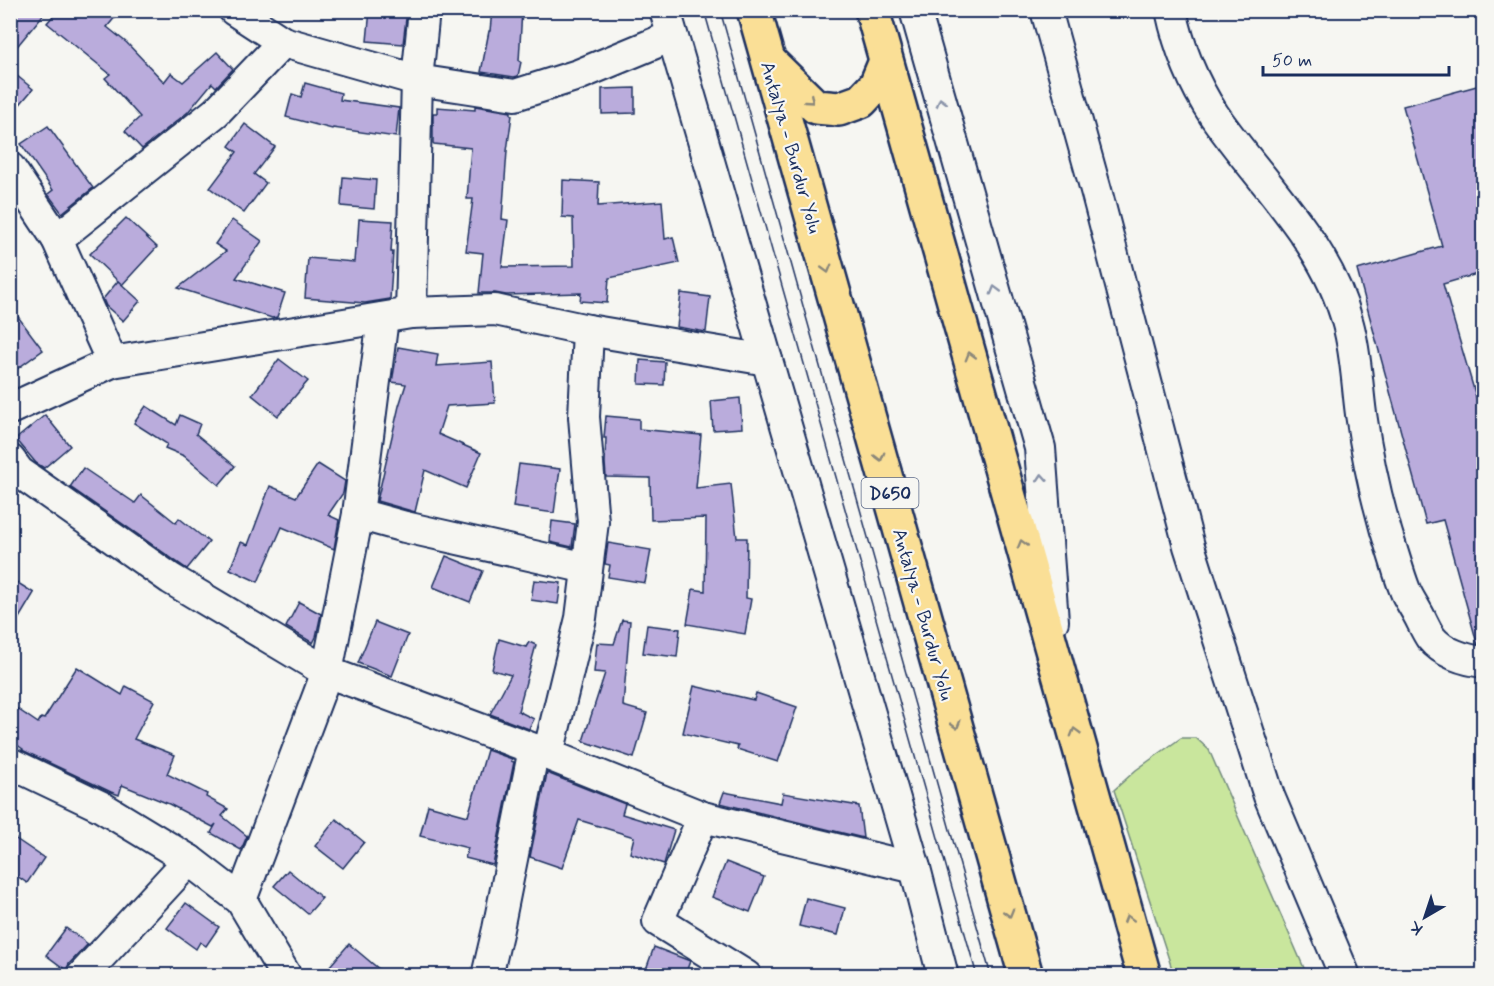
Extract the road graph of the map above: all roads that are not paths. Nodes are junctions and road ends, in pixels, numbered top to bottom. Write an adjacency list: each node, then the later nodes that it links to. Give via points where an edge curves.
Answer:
1 (234, 10): 9 (street)
2 (424, 10): 12 (street)
3 (754, 10): 10 (highway, Antalya - Burdur Yolu / D650)
4 (872, 10): 11 (highway)
5 (915, 10): 24 (street, one-way to 5, via 1040,448)
6 (1046, 10): 39 (street, via 1189,546 1269,796)
7 (1171, 10): 23 (street, via 1197,86 1310,243 1339,296 1354,349 1376,495 1405,591 1432,638 1444,649)
8 (669, 23): 12 (street, via 578,75 515,95); 17 (street)
9 (283, 42): 12 (street); 14 (street, via 216,112)
10 (768, 60): 11 (highway, one-way to 11, via 816,107 839,110 861,101 876,85); 37 (highway, Antalya - Burdur Yolu / D650, one-way to 37)
11 (886, 60): 24 (highway, one-way to 11)
12 (417, 80): 15 (street)
13 (10, 168): 14 (street)
14 (57, 239): 18 (street)
15 (397, 315): 16 (street, via 495,310); 18 (street); 21 (street)
16 (588, 330): 17 (street); 22 (street, via 584,417 593,522)
17 (767, 360): 30 (street)
18 (112, 362): 19 (street)
19 (10, 409)
20 (10, 460): 25 (street, via 19,472 171,579)
21 (358, 514): 22 (street); 25 (street)
22 (587, 568): 26 (street, via 581,618)
23 (1484, 662)
24 (1056, 663): 38 (highway, one-way to 24)
25 (327, 672): 26 (street); 31 (street)
26 (541, 751): 28 (street); 34 (street)
27 (11, 764): 29 (street, via 100,806)
28 (703, 817): 30 (street); 35 (street, via 658,921)
29 (189, 860): 31 (street); 32 (street)
30 (915, 868): 36 (street)
31 (241, 900): 33 (street)
32 (82, 975)
33 (286, 975)
34 (487, 975)
35 (746, 975)
36 (943, 975)
37 (1026, 975)
38 (1144, 975)
39 (1345, 975)

